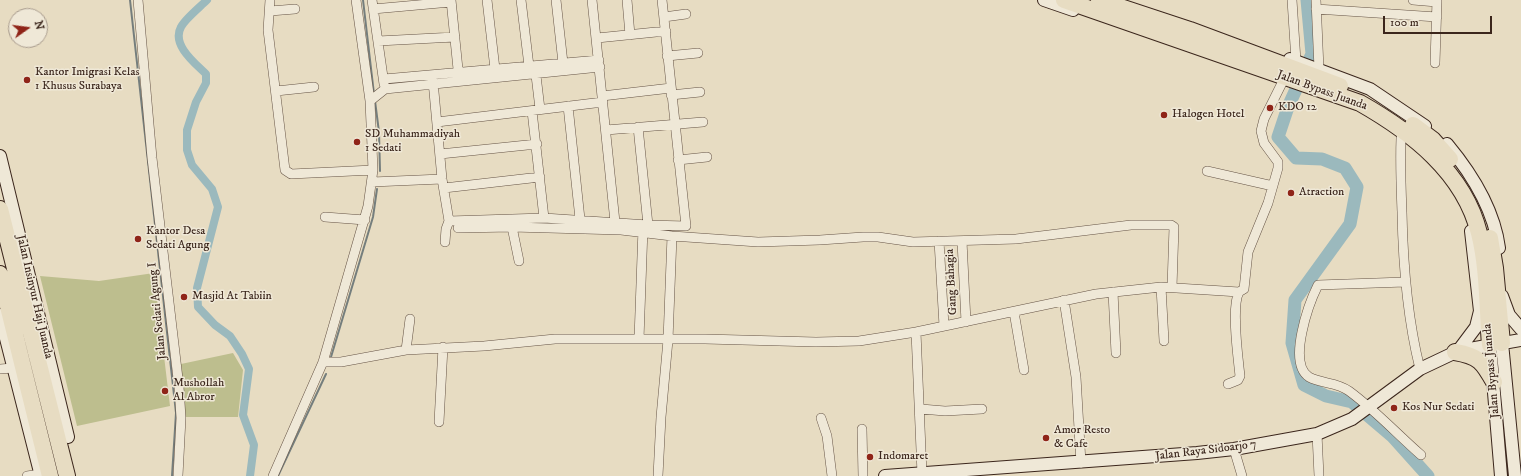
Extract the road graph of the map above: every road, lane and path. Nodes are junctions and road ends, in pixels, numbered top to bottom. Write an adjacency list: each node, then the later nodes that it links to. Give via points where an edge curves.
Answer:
1 (138, 0): 132 (street, Jalan Sedati Agung I, via 152,158 179,387 181,418)
2 (270, 0): 21 (street)
3 (356, 0): 49 (street)
4 (487, 0): 37 (street)
5 (521, 0): 36 (street)
6 (556, 0): 33 (street)
7 (592, 0): 28 (street)
8 (627, 0): 26 (street)
9 (662, 0): 23 (street)
10 (1044, 0): 17 (main road)
11 (1098, 0): 30 (highway, Jalan Bypass Juanda)
12 (1117, 0): 30 (main road)
13 (1292, 0): 39 (street)
14 (1413, 0): 16 (street)
15 (451, 1): 18 (street); 27 (street)
16 (1437, 1): 24 (street)
17 (1064, 3): 30 (highway, Jalan Bypass Juanda)
18 (372, 4): 29 (street)
19 (1316, 5): 24 (street); 39 (street)
20 (296, 9): 21 (street)
21 (270, 11): 44 (street, via 268,30)
22 (686, 14): 23 (street)
23 (664, 17): 25 (street)
24 (1437, 17): 34 (street)
25 (666, 31): 26 (street); 32 (street)
26 (630, 35): 28 (street)
27 (455, 37): 29 (street); 40 (street)
28 (597, 38): 35 (street)
29 (378, 41): 41 (street)
30 (1208, 44): 39 (highway, Jalan Bypass Juanda)
31 (698, 53): 32 (street)
32 (667, 56): 46 (street)
33 (563, 63): 35 (street); 36 (street)
34 (1435, 63)
35 (599, 64): 36 (street); 48 (street)
36 (533, 68): 37 (street); 40 (street); 51 (street)
37 (495, 69): 40 (street)
38 (432, 75): 40 (street); 41 (street); 42 (street)
39 (1300, 77): 57 (highway, Jalan Bypass Juanda, via 1360,103 1382,116); 68 (street, via 1264,119 1261,131 1264,143 1278,162); 83 (highway, Jalan Bypass Juanda, via 1368,97 1443,146 1464,175 1476,198)
40 (459, 78): 42 (street)
41 (384, 79): 45 (street)
42 (434, 85): 45 (street); 52 (street)
43 (314, 86): 44 (street)
44 (276, 91): 63 (street, via 287,172 291,174)
45 (383, 91): 49 (street)
46 (671, 92): 47 (street); 48 (street); 54 (street)
47 (700, 92)
48 (602, 99): 50 (street); 56 (street)
49 (372, 100): 63 (street)
50 (568, 106): 51 (street); 72 (street)
51 (536, 110): 52 (street); 58 (street)
52 (438, 122): 59 (street)
53 (703, 122): 54 (street)
54 (674, 125): 55 (street); 62 (street)
55 (638, 127): 56 (street); 78 (street)
56 (606, 130): 75 (street)
57 (1405, 138): 86 (street); 104 (highway, Jalan Bypass Juanda, via 1432,155 1448,172 1471,211 1480,241); 107 (main road, via 1431,162 1450,186 1462,206 1471,232 1480,311 1476,327)
58 (537, 144): 59 (street); 65 (street)
59 (440, 154): 67 (street)
60 (0, 156): 123 (main road, Jalan Insinyur Haji Juanda)
61 (707, 157): 62 (street)
62 (678, 160): 78 (street, via 686,226)
63 (373, 170): 66 (street)
64 (1207, 171): 68 (street)
65 (540, 177): 67 (street); 71 (street)
66 (372, 182): 67 (street); 73 (street)
67 (443, 184): 74 (street)
68 (1273, 186): 90 (street, via 1248,252 1244,290)
69 (0, 209): 96 (highway, Jalan Insinyur Haji Juanda)
70 (325, 217): 73 (street)
71 (544, 218): 72 (street); 74 (street)
72 (580, 219): 75 (street)
73 (365, 220): 109 (street)
74 (449, 221): 82 (street)
75 (615, 222): 78 (street)
76 (512, 227): 77 (street); 78 (street, via 620,230); 84 (street)
77 (458, 228)
78 (644, 228): 79 (street); 100 (street)
79 (672, 236): 80 (street, via 758,242 863,237 913,242); 101 (street)
80 (939, 241): 81 (street); 97 (street)
81 (962, 241): 88 (street, via 1016,239 1131,226 1171,225 1174,227); 95 (street, Gang Bahagia)
82 (445, 242)
83 (1496, 252): 98 (main road, via 1504,305 1512,321); 104 (highway, Jalan Bypass Juanda)
84 (519, 261)
85 (0, 274): 96 (highway, Jalan Insinyur Haji Juanda)
86 (1405, 282): 113 (street, via 1413,341); 116 (street, via 1318,285 1308,304 1298,354 1302,368 1309,376 1319,381 1348,390)
87 (1161, 287): 88 (street); 89 (street); 103 (street)
88 (1172, 287): 90 (street)
89 (1113, 292): 91 (street); 108 (street)
90 (1239, 292): 115 (street, via 1236,299 1236,341 1240,376 1238,380)
91 (1064, 300): 92 (street); 126 (street, via 1076,377)
92 (1014, 312): 95 (street); 112 (street)
93 (0, 315): 110 (main road)
94 (410, 319): 106 (street)
95 (966, 322): 97 (street)
96 (20, 323): 129 (highway, Jalan Insinyur Haji Juanda); 131 (highway, Jalan Insinyur Haji Juanda)
97 (944, 326): 99 (street)
98 (1521, 329)
99 (916, 332): 101 (street, via 854,342); 117 (street)
100 (639, 339): 101 (street); 105 (street, via 555,339)
101 (668, 340): 134 (street)
102 (1521, 340): 104 (main road, Jalan Raya Sidoarjo 7)
103 (1164, 342)
104 (1496, 344): 107 (main road, Jalan Raya Sidoarjo 7); 114 (main road, Jalan Bypass Juanda); 127 (main road, Jalan Bypass Juanda)
105 (443, 347): 106 (street); 120 (street)
106 (406, 350): 109 (street, via 341,362)
107 (1457, 351): 113 (main road, Jalan Raya Sidoarjo 7); 114 (highway, via 1477,357 1483,362)
108 (1116, 353)
109 (324, 362): 133 (street)
110 (13, 368): 111 (street); 129 (main road)
111 (0, 369)
112 (1024, 370)
113 (1420, 370): 116 (main road, Jalan Raya Sidoarjo 7)
114 (1494, 382): 140 (main road, Jalan Bypass Juanda)
115 (1228, 384)
116 (1368, 407): 122 (main road, Jalan Raya Sidoarjo 7, via 1344,424); 125 (street)
117 (921, 409): 118 (street); 128 (street)
118 (982, 409)
119 (821, 418): 135 (street, via 827,436)
120 (439, 422)
121 (862, 429): 136 (street)
122 (1317, 434): 124 (main road, Jalan Raya Sidoarjo 7); 139 (street)
123 (68, 438)
124 (1234, 449): 126 (main road, Jalan Raya Sidoarjo 7); 138 (street)
125 (1421, 455)
126 (1081, 463): 128 (main road, Jalan Raya Sidoarjo 7)
127 (1517, 464): 141 (main road, Jalan Bypass Juanda)
128 (922, 474): 137 (main road, Jalan Raya Sidoarjo 7)
129 (44, 475): 130 (street)
130 (27, 476)
131 (68, 476)
132 (178, 476)
133 (273, 476)
134 (658, 476)
135 (832, 476)
136 (862, 476)
137 (885, 476)
138 (1242, 476)
139 (1319, 476)
140 (1501, 476)
141 (1515, 476)

